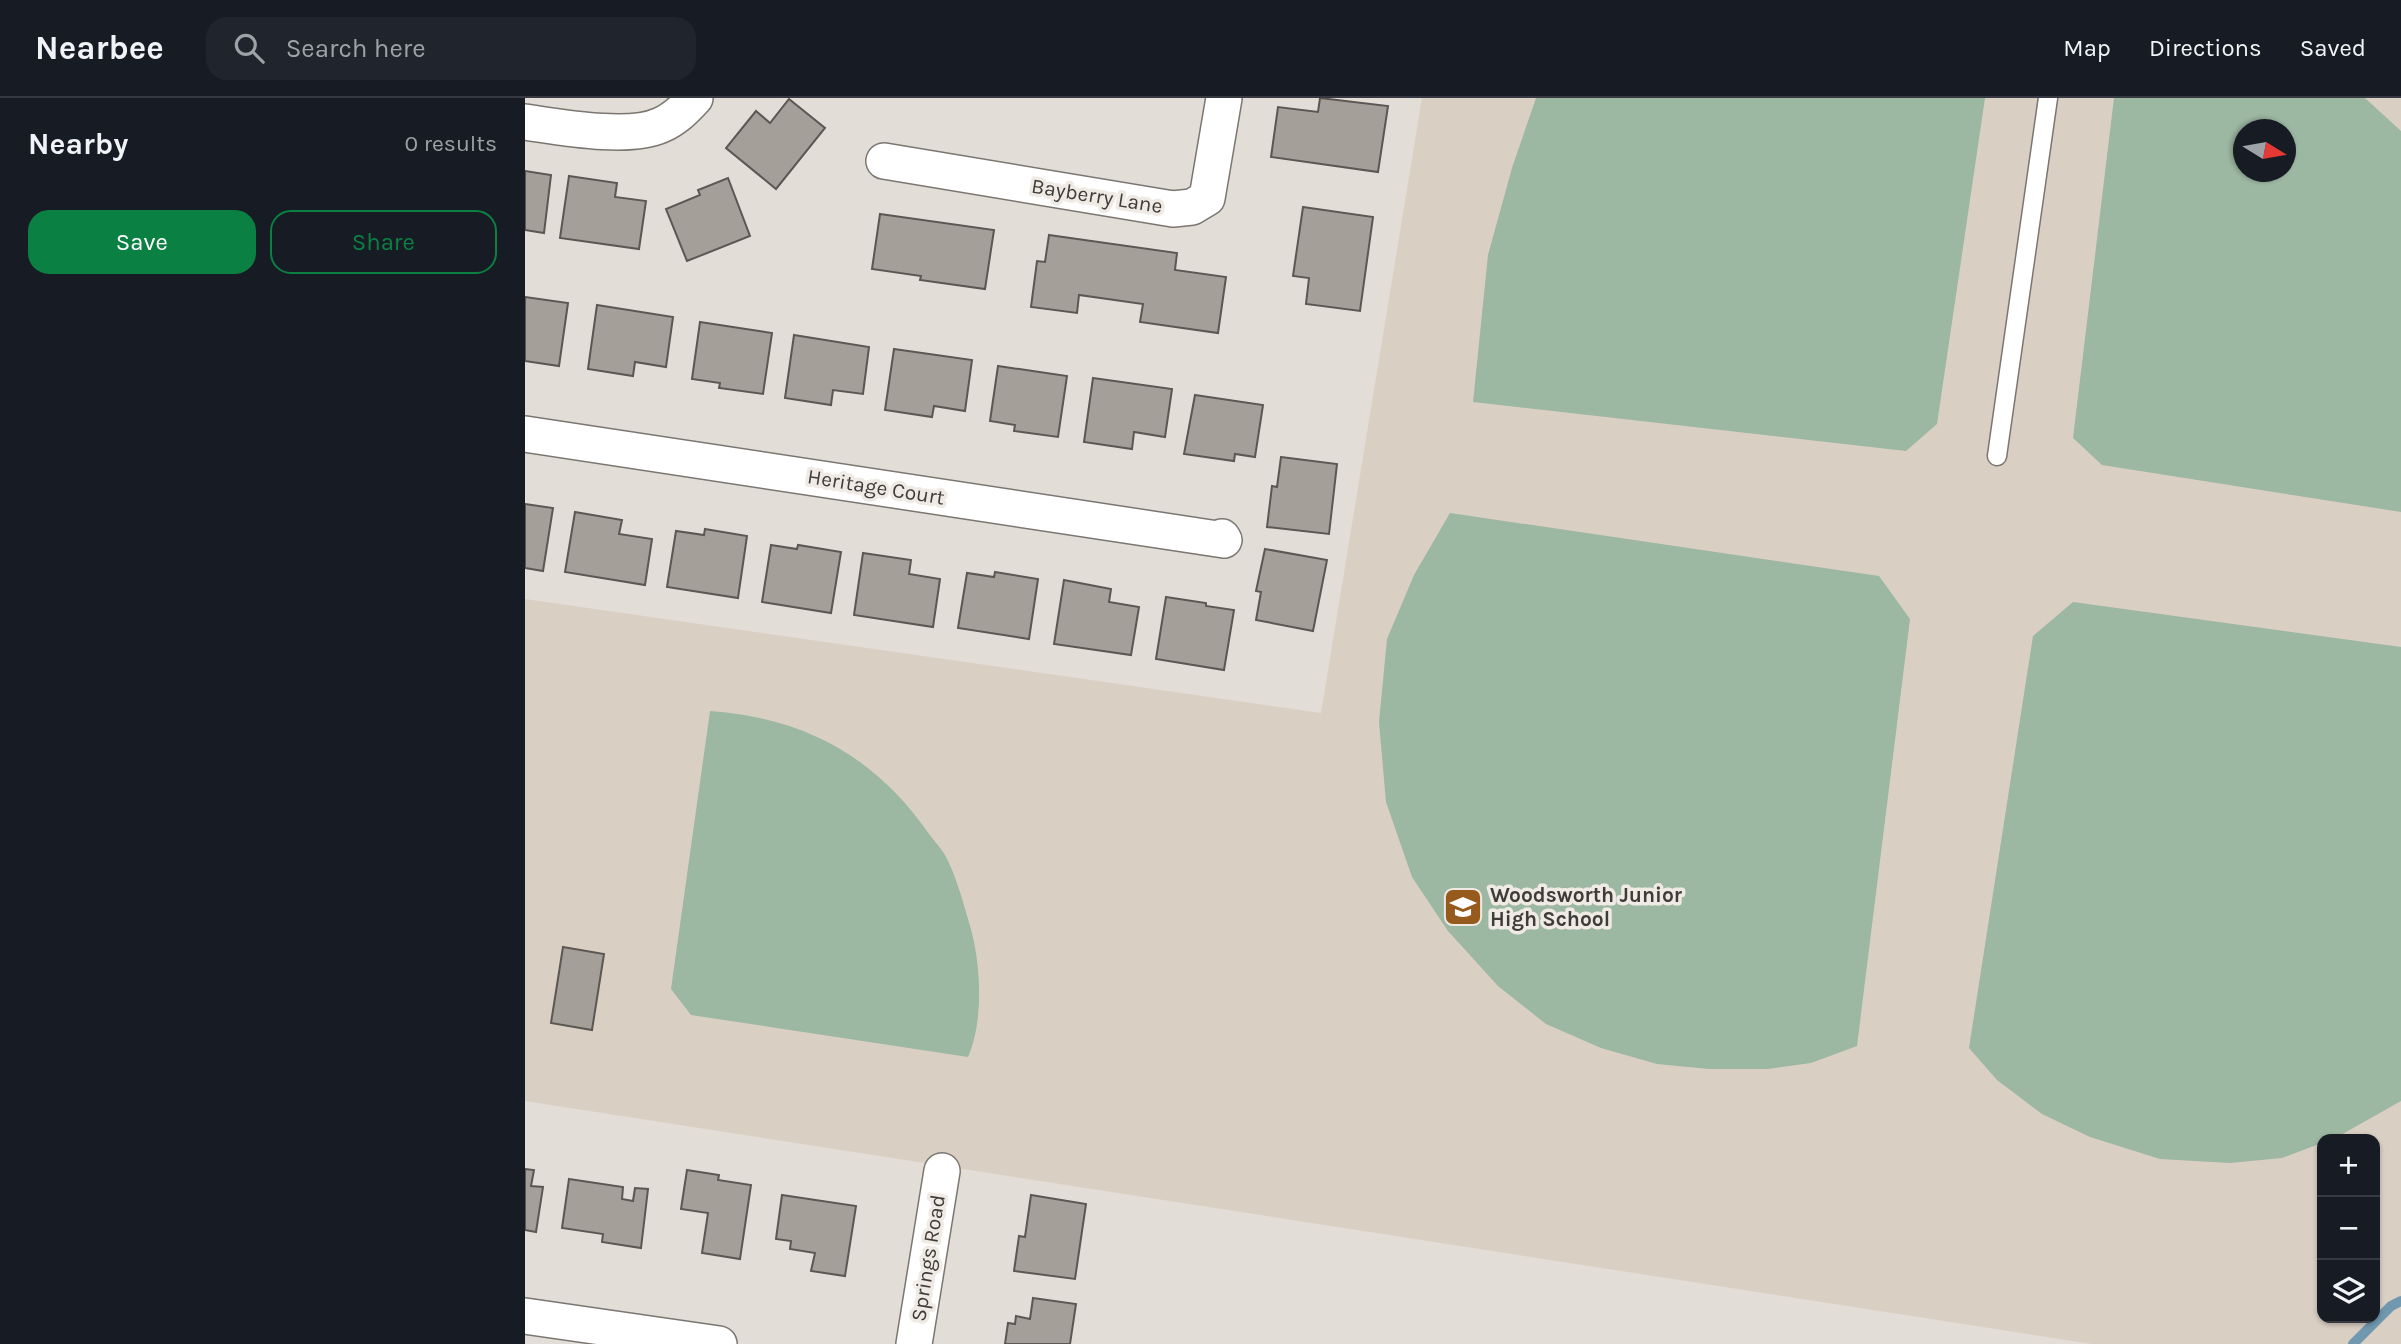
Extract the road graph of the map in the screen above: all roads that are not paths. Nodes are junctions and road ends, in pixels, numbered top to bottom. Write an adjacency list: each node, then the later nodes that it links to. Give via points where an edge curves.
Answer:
1 (695, 98): 4 (street, via 679,114 647,129 600,131)
2 (1224, 98): 5 (street, Bayberry Lane, via 1207,198 1192,207 1173,209)
3 (2048, 98): 7 (lane)
4 (525, 122)
5 (884, 161)
6 (525, 434): 8 (street, Heritage Court, via 1224,540)
7 (1997, 456)
8 (1222, 537)
9 (942, 1171): 12 (street, Springs Road)
10 (525, 1317): 11 (street)
11 (719, 1344)
12 (914, 1344)

